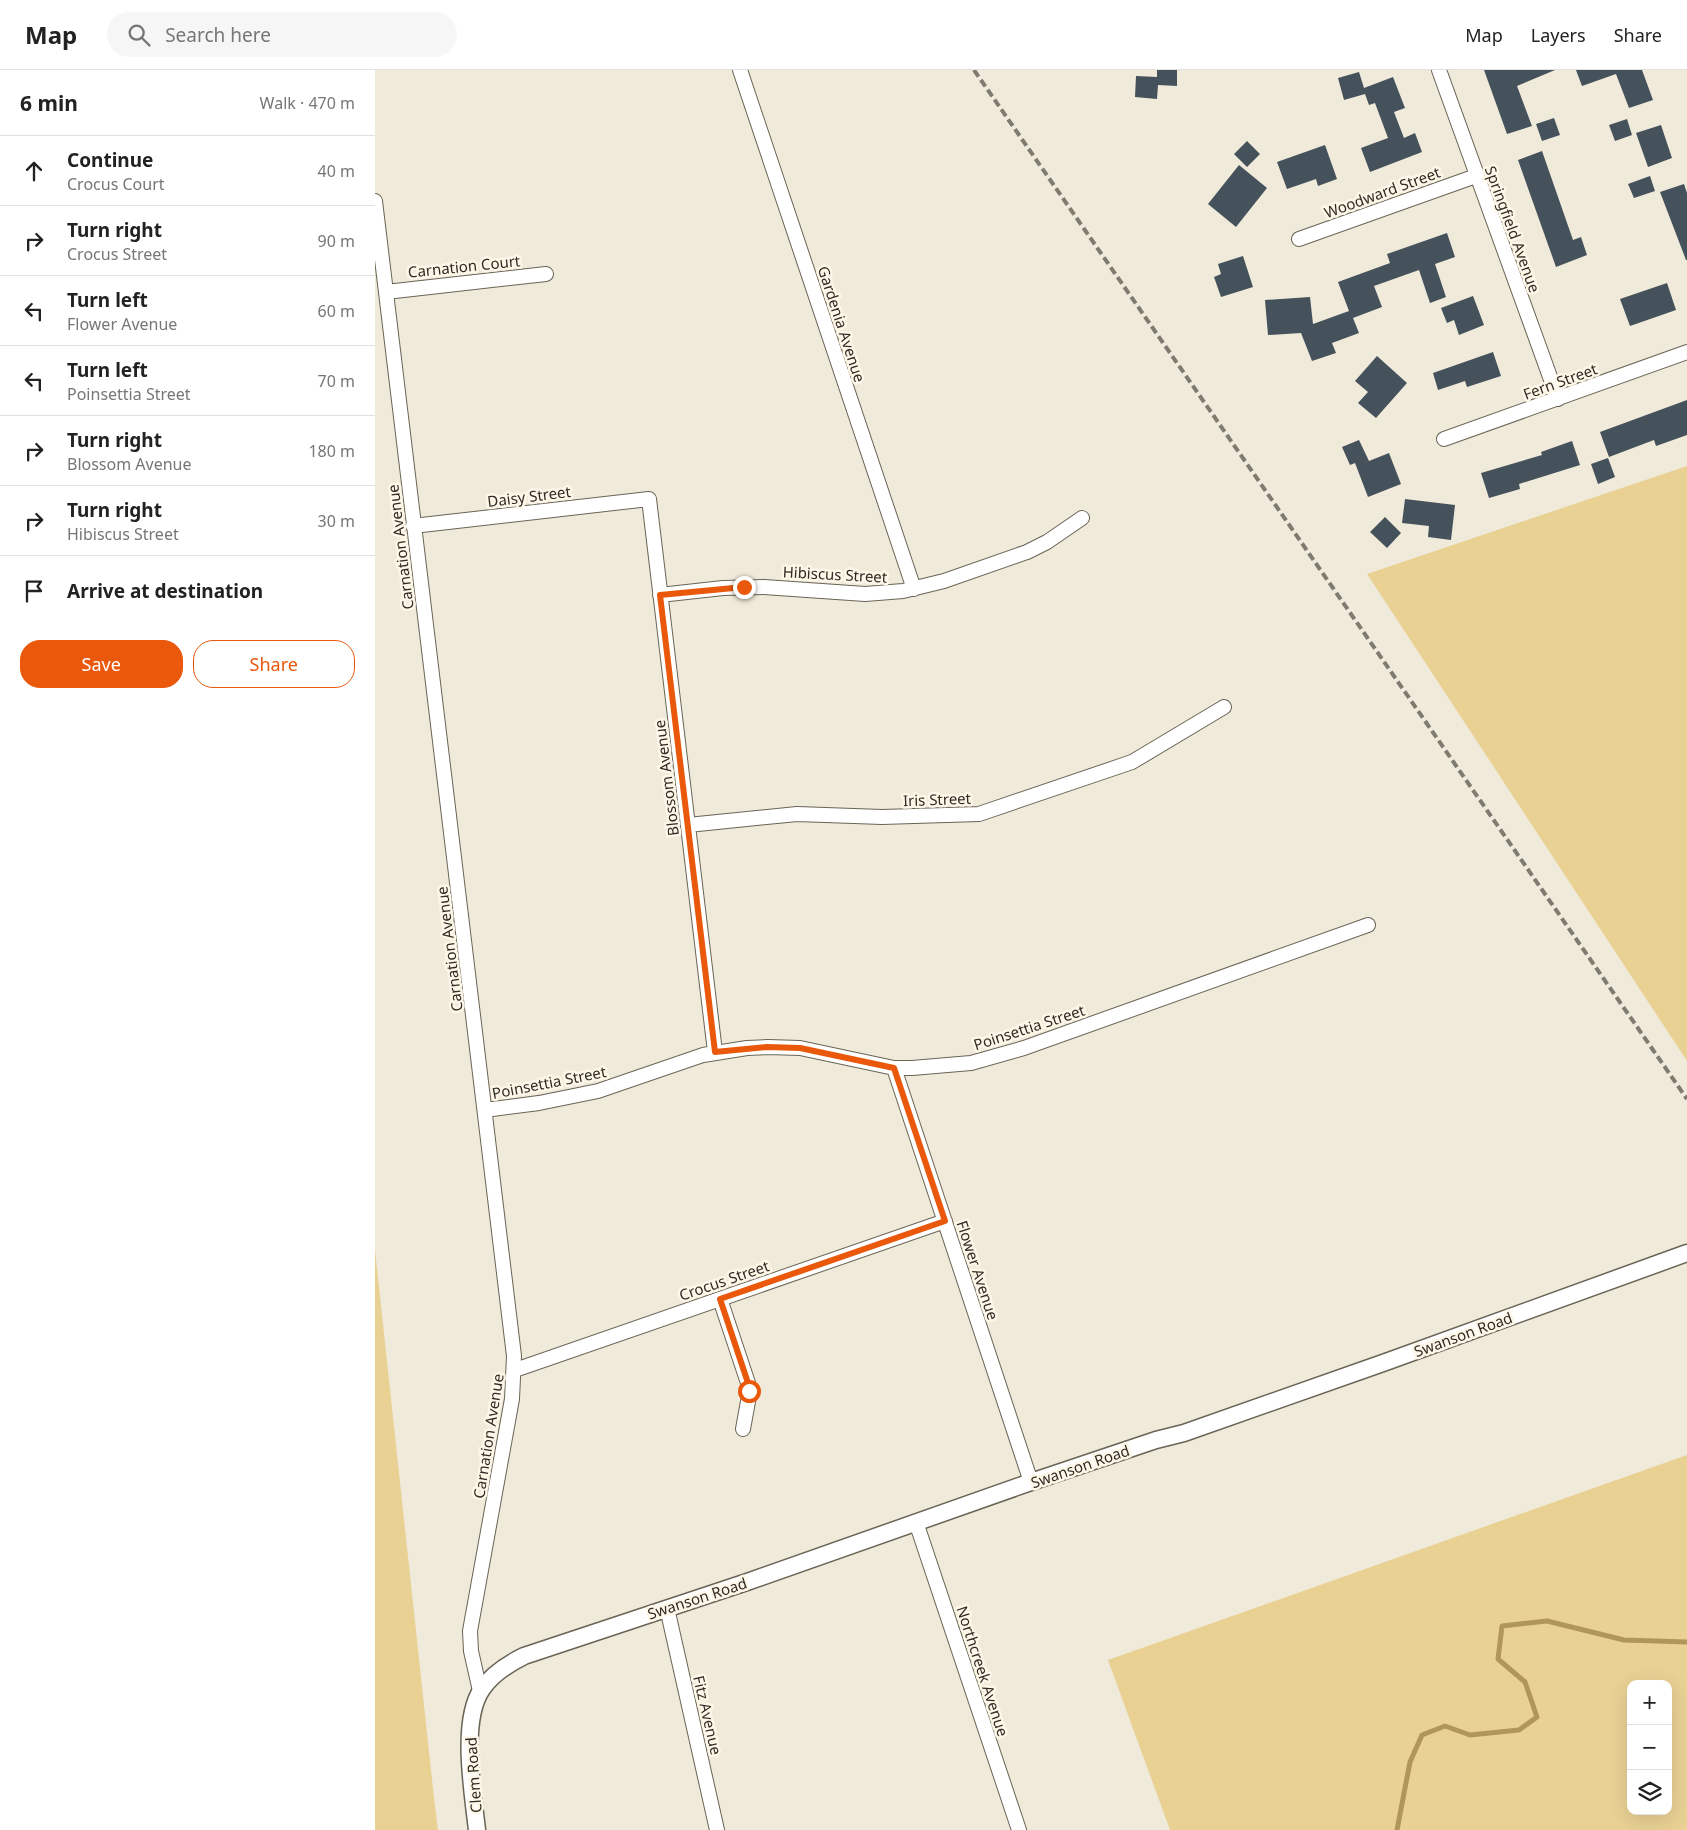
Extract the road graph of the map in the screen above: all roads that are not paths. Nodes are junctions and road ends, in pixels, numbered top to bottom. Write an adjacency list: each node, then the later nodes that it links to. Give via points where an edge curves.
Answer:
1 (740, 70): 14 (street, Gardenia Avenue)
2 (1439, 70): 3 (street, Springfield Avenue)
3 (1476, 176): 5 (street, Woodward Street); 9 (street, Springfield Avenue)
4 (375, 201): 7 (street, Carnation Avenue)
5 (1299, 239)
6 (546, 274): 7 (street, Carnation Court)
7 (386, 292): 13 (street, Carnation Avenue)
8 (1687, 352): 9 (street, Fern Street)
9 (1557, 399): 10 (street, Fern Street)
10 (1444, 438)
11 (649, 499): 13 (street, Daisy Street); 15 (street, Blossom Avenue)
12 (1082, 518): 14 (street, Hibiscus Street, via 1027,552)
13 (413, 526): 21 (street, Carnation Avenue)
14 (914, 589): 15 (street, Hibiscus Street, via 865,594 744,587)
15 (660, 595): 17 (street, Blossom Avenue)
16 (1224, 707): 17 (street, Iris Street, via 1131,762 979,814 882,817 797,814)
17 (688, 825): 19 (street, Blossom Avenue)
18 (1368, 924): 20 (street, Poinsettia Street, via 1003,1055 953,1066)
19 (715, 1052): 20 (street, Poinsettia Street, via 767,1047 800,1048); 21 (street, Poinsettia Street, via 598,1091)
20 (894, 1068): 22 (street, Flower Avenue)
21 (485, 1110): 25 (street, Carnation Avenue)
22 (945, 1221): 24 (street, Crocus Street); 27 (street, Flower Avenue)
23 (1687, 1253): 27 (street, Swanson Road, via 1203,1427)
24 (720, 1299): 25 (street, Crocus Street); 26 (street, via 748,1383)
25 (515, 1370): 30 (street, Carnation Avenue, via 470,1631 471,1651)
26 (743, 1428)
27 (1031, 1482): 28 (street, Swanson Road)
28 (916, 1522): 29 (street, Swanson Road); 33 (street, Northcreek Avenue)
29 (667, 1608): 30 (street, Swanson Road, via 524,1656 500,1670); 32 (street, Fitz Avenue)
30 (481, 1691): 31 (street, Clem Road, via 469,1739)
31 (477, 1830)
32 (717, 1830)
33 (1019, 1830)

